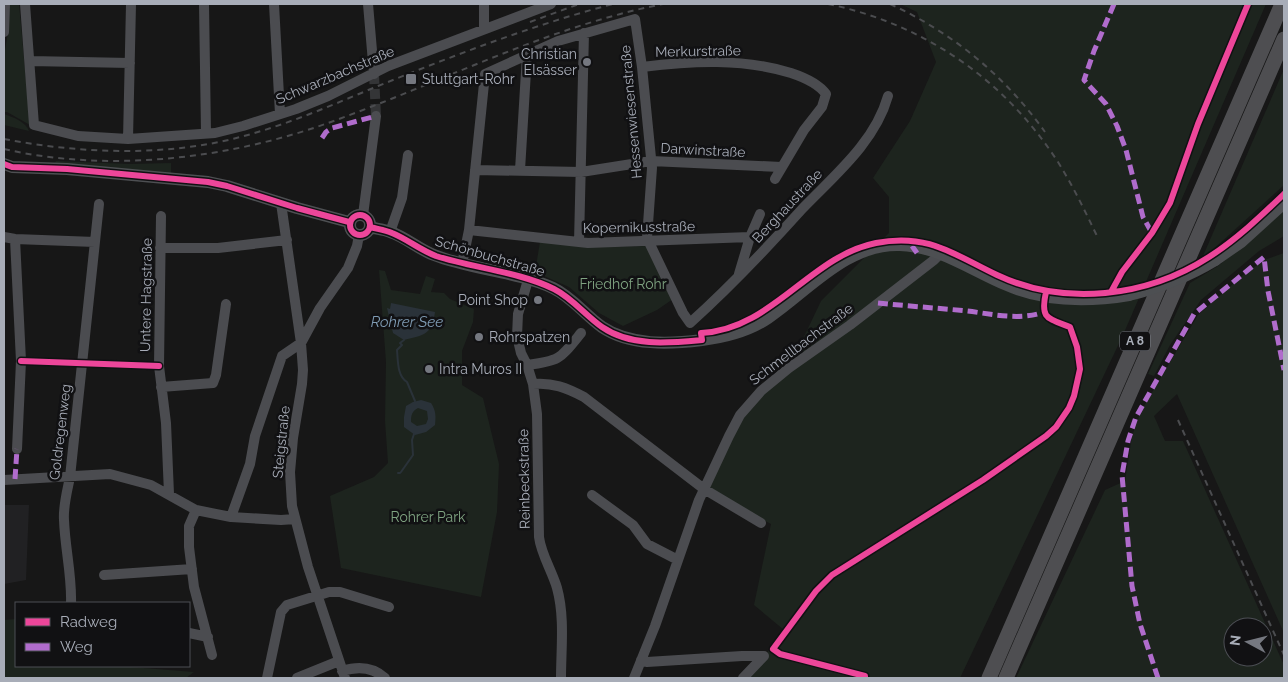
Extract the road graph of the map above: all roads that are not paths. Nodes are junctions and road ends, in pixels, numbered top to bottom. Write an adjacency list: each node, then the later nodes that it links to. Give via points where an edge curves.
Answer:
1 (5, 4): 11 (street)
2 (24, 4): 15 (street)
3 (131, 4): 16 (street)
4 (204, 4): 22 (street)
5 (274, 4): 20 (street)
6 (368, 4): 18 (street)
7 (484, 4): 10 (street)
8 (550, 4): 10 (street, Schwarzbachstraße)
9 (1282, 4): 93 (highway, A 8)
10 (484, 29): 18 (street, Schwarzbachstraße)
11 (4, 32)
12 (584, 32): 14 (street); 17 (street, Hessenwiesenstraße, via 636,19); 30 (street)
13 (1284, 39): 94 (highway, A 8)
14 (527, 56): 28 (street, via 486,74); 29 (street)
15 (30, 60): 16 (street); 23 (street, Schwarzbachstraße, via 34,125 78,136)
16 (130, 63): 23 (street)
17 (642, 67): 25 (street, Hessenwiesenstraße); 27 (street, Merkurstraße, via 678,63 753,64 799,76 822,89 826,94 822,107)
18 (374, 74): 20 (street, Schwarzbachstraße)
19 (888, 96): 52 (street, Berghaustraße, via 884,112 864,144)
20 (280, 114): 22 (street, Schwarzbachstraße)
21 (376, 116): 36 (street)
22 (206, 133): 23 (street, Schwarzbachstraße)
23 (128, 139)
24 (408, 155): 39 (street, via 402,198)
25 (651, 161): 27 (street, Darwinstraße); 30 (street, Darwinstraße); 46 (street, Hessenwiesenstraße)
26 (7, 167): 32 (main road, via 208,182)
27 (781, 167): 31 (street, Merkurstraße)
28 (475, 170): 29 (street, Darwinstraße); 40 (street)
29 (520, 170): 30 (street, Darwinstraße)
30 (582, 172): 48 (street)
31 (775, 180)
32 (281, 203): 38 (main road); 45 (street, Steigstraße)
33 (98, 204): 47 (street, Goldregenweg)
34 (1284, 204): 50 (main road, Schönbuchstraße, bridge, via 1215,260 1180,279 1129,295 1083,300 1035,295 1007,286)
35 (760, 214): 43 (street)
36 (363, 215): 38 (main road, via 354,216); 39 (main road)
37 (161, 216): 49 (street, Untere Hagstraße)
38 (349, 222): 41 (main road, via 351,231)
39 (380, 229): 41 (main road); 51 (main road, Schönbuchstraße, via 429,253)
40 (469, 230): 48 (street, Kopernikusstraße); 51 (street)
41 (359, 235): 57 (street, via 348,268)
42 (4, 236): 44 (street)
43 (750, 237): 46 (street, Kopernikusstraße); 52 (street)
44 (16, 239): 47 (street); 64 (street, via 21,361)
45 (287, 240): 49 (street, via 218,248); 55 (street, Steigstraße)
46 (648, 241): 48 (street, Kopernikusstraße); 56 (street, Hessenwiesenstraße)
47 (95, 242): 65 (street, Goldregenweg)
48 (579, 242)
49 (160, 248): 63 (street, Untere Hagstraße)
50 (941, 253): 59 (main road, Schönbuchstraße, via 892,244 872,248 843,262 753,326 728,336); 67 (street, Schmellbachstraße, via 761,391 740,415)
51 (462, 264): 53 (main road, Schönbuchstraße)
52 (738, 278): 56 (street, Berghaustraße)
53 (528, 280): 59 (main road, Schönbuchstraße, via 568,297 603,328 616,334 644,341); 61 (street, Reinbeckstraße, via 518,314 517,336)
54 (226, 304): 63 (street, via 215,380 208,384)
55 (298, 323): 57 (street); 60 (street, Steigstraße)
56 (690, 323): 59 (street)
57 (310, 325): 60 (street)
58 (580, 333): 61 (street, via 565,353 555,360)
59 (688, 341)
60 (301, 343): 71 (street, via 282,356); 72 (street, Steigstraße, via 302,384 290,472)
61 (528, 365): 62 (street, Reinbeckstraße)
62 (533, 384): 67 (street, via 554,385 584,397); 90 (street, Reinbeckstraße, via 537,414 538,537 560,602)
63 (161, 387): 68 (street, Untere Hagstraße)
64 (18, 449)
65 (70, 478): 66 (street); 68 (street, via 110,474 151,485); 78 (street, Goldregenweg, via 64,521)
66 (4, 480)
67 (704, 489): 73 (street); 74 (street, Schmellbachstraße)
68 (169, 494): 70 (street)
69 (592, 495): 74 (street, via 633,525 647,544)
70 (196, 510): 71 (street); 75 (street, via 189,526)
71 (231, 518): 72 (street)
72 (295, 519): 77 (street, Steigstraße)
73 (761, 523)
74 (678, 560): 84 (street, Schmellbachstraße)
75 (192, 569): 76 (street); 81 (street)
76 (104, 575)
77 (317, 595): 79 (street, via 340,592); 85 (street, Steigstraße); 87 (street, via 287,605 281,612)
78 (71, 602)
79 (389, 607)
80 (190, 633): 81 (street)
81 (208, 637): 82 (street)
82 (212, 655)
83 (742, 656): 84 (street); 86 (street); 86 (street, via 764,656)
84 (641, 660): 91 (street, Schmellbachstraße)
85 (342, 670): 88 (street); 89 (street, via 370,669)
86 (752, 670): 92 (street)
87 (267, 678)
88 (297, 678)
89 (385, 678)
90 (561, 678)
91 (634, 678)
92 (743, 678)
93 (989, 678)
94 (1006, 678)

